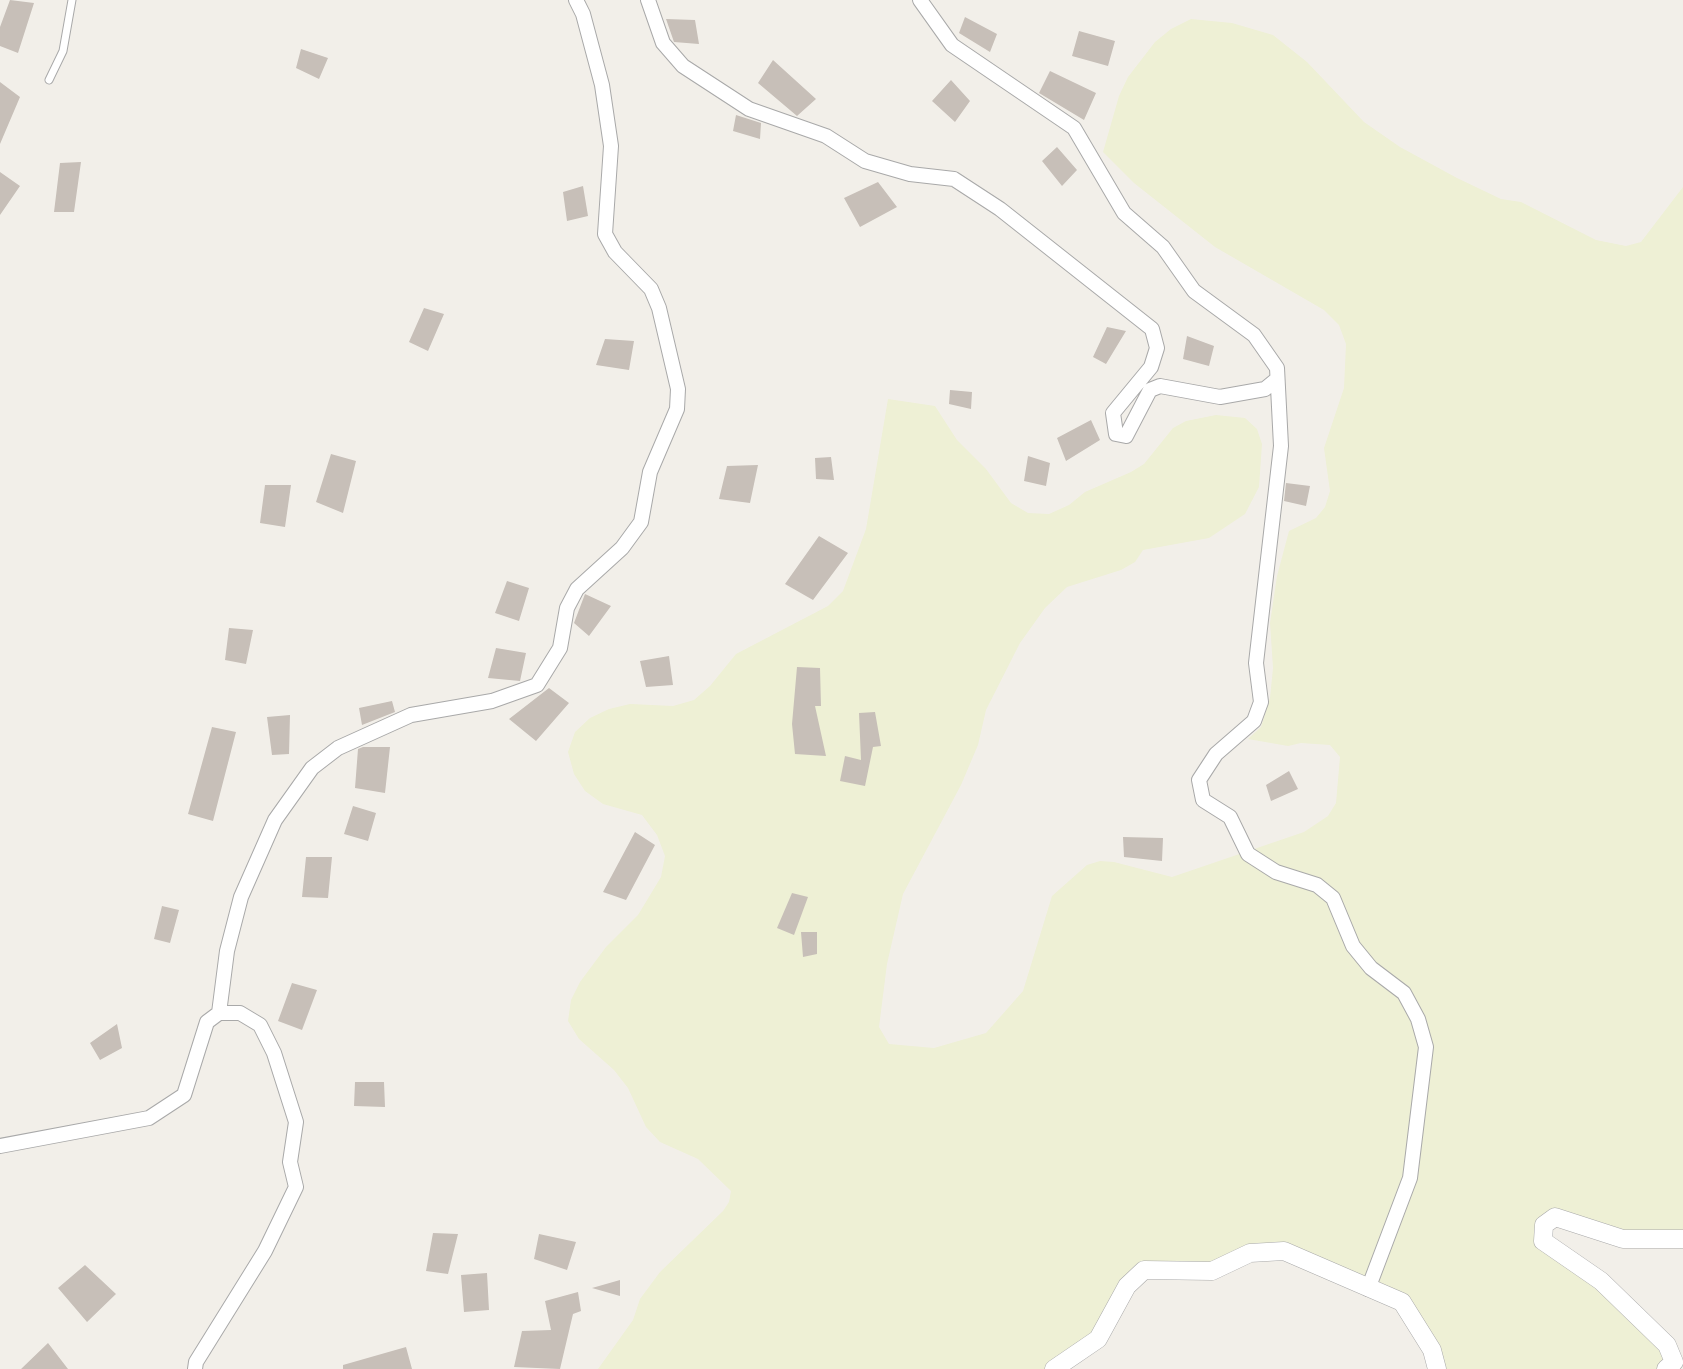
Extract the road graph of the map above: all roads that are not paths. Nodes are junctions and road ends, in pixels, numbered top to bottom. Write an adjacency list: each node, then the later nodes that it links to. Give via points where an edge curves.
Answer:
1 (72, 0): 5 (lane, via 63,51)
2 (576, 0): 7 (street, via 602,85 611,146 606,234 615,252 651,289 678,389 677,409 650,472 640,522 622,548 577,590 567,608 560,648 537,685 492,701 411,715 338,748 312,768 275,820 241,897 227,951)
3 (648, 0): 6 (street, via 663,43 683,66 750,109 826,136 865,161 909,174 954,179 1000,209 1152,329 1157,348 1151,367 1113,414 1116,434 1126,436 1150,390 1160,386 1220,397 1265,389)
4 (920, 0): 6 (street, via 952,45 1074,128 1124,213 1163,247 1194,291 1254,335 1277,368)
5 (49, 80)
6 (1276, 380): 10 (street, via 1281,446 1256,663 1261,702 1254,721 1216,754 1199,780 1203,800 1230,817 1248,854 1276,873 1317,886 1333,898 1353,946 1371,968 1404,993 1418,1019 1426,1047 1410,1178)
7 (219, 1013): 8 (street, via 207,1021 184,1094 149,1118); 12 (street, via 240,1013 260,1025 274,1052 296,1122 290,1162 296,1187 265,1251)
8 (0, 1146)
9 (1683, 1238): 11 (street, via 1623,1239 1555,1217 1544,1225 1543,1241 1601,1281 1668,1345)
10 (1368, 1289): 13 (street, via 1284,1251 1251,1253 1212,1271 1144,1270 1127,1286 1098,1339); 14 (street, via 1402,1302 1432,1350)
11 (1674, 1364)
12 (195, 1369)
13 (1054, 1369)
14 (1437, 1369)

